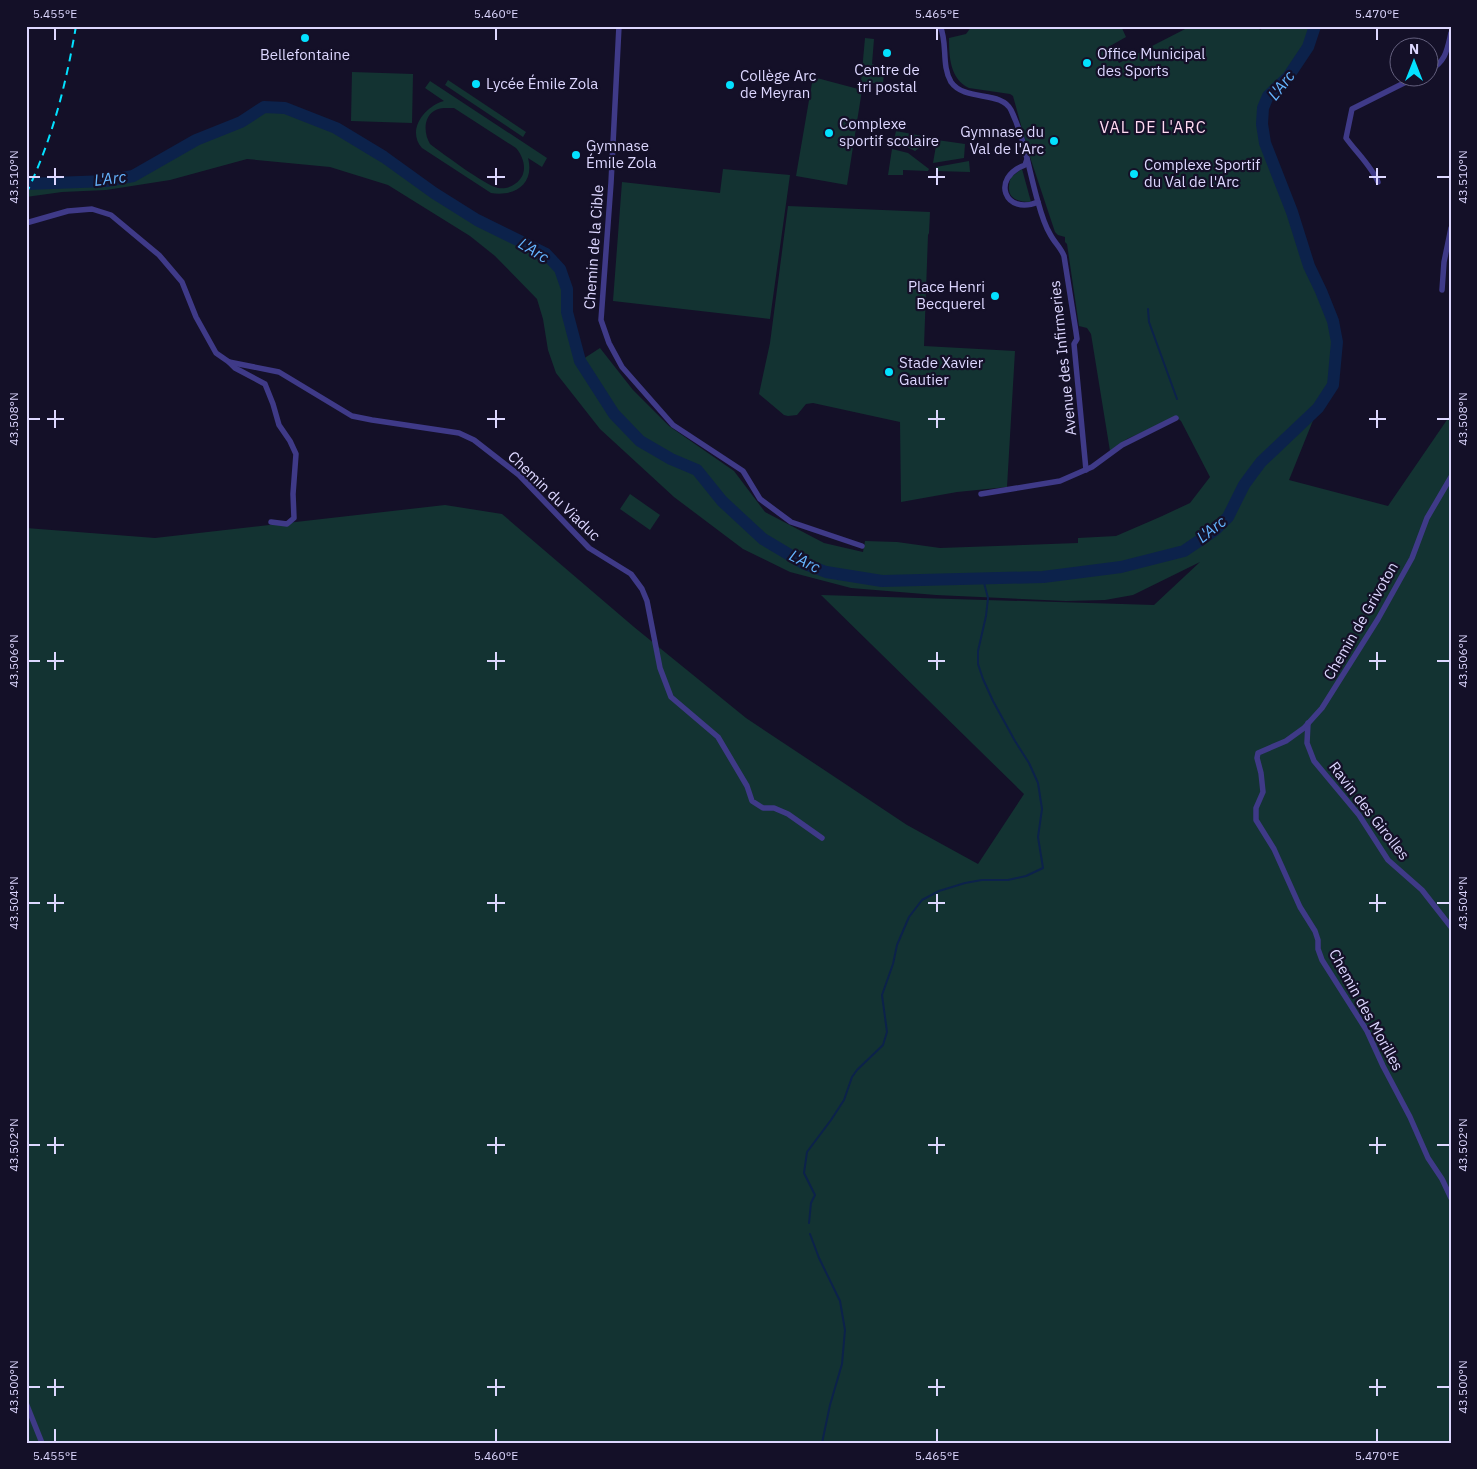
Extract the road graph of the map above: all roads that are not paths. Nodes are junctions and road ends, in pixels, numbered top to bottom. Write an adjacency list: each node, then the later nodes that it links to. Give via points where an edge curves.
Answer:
1 (619, 26): 18 (street, Chemin de la Cible, via 612,183 601,320 609,343 622,366 673,425 743,470 760,499 791,522)
2 (940, 26): 6 (street, Avenue des Infirmeries, via 944,34 945,62 952,83 969,95 998,100 1010,108)
3 (1451, 34): 4 (street)
4 (1440, 64)
5 (1394, 88): 7 (street, via 1352,109 1346,138 1374,172)
6 (1027, 158): 8 (street, Avenue des Infirmeries); 8 (street, via 1025,165 1007,177 1005,190 1015,204)
7 (1378, 182)
8 (1038, 202): 14 (street, Avenue des Infirmeries, via 1050,234 1064,256 1077,339 1074,344)
9 (26, 224): 12 (street, via 68,211 92,209 111,215 159,256 182,282 216,353)
10 (1451, 228): 11 (street)
11 (1442, 290)
12 (229, 362): 17 (street, via 265,384 279,425 296,454 294,518 287,524); 21 (street, Chemin du Viaduc, via 279,372 352,416 459,434 474,440 519,475 589,548 631,574 642,589 660,668 671,697 718,737 747,786 752,801 763,808 774,808 788,814)
13 (1176, 418): 14 (street, via 1135,438)
14 (1086, 470): 16 (street, via 1060,481)
15 (1451, 477): 19 (street, Chemin de Grivoton, via 1427,518 1412,558 1378,619 1322,708)
16 (981, 494)
17 (271, 522)
18 (862, 546)
19 (1308, 724): 20 (street, Chemin de Grivoton, via 1286,741); 22 (street, Ravin des Girolles, via 1307,743 1314,761 1359,815 1388,860 1422,890)
20 (1262, 750): 23 (street, Chemin des Morilles, via 1257,758 1263,792 1256,808 1256,820 1310,921 1322,960 1367,1030 1428,1158)
21 (822, 838)
22 (1451, 927)
23 (1451, 1198)
24 (26, 1403): 25 (street)
25 (42, 1443)

